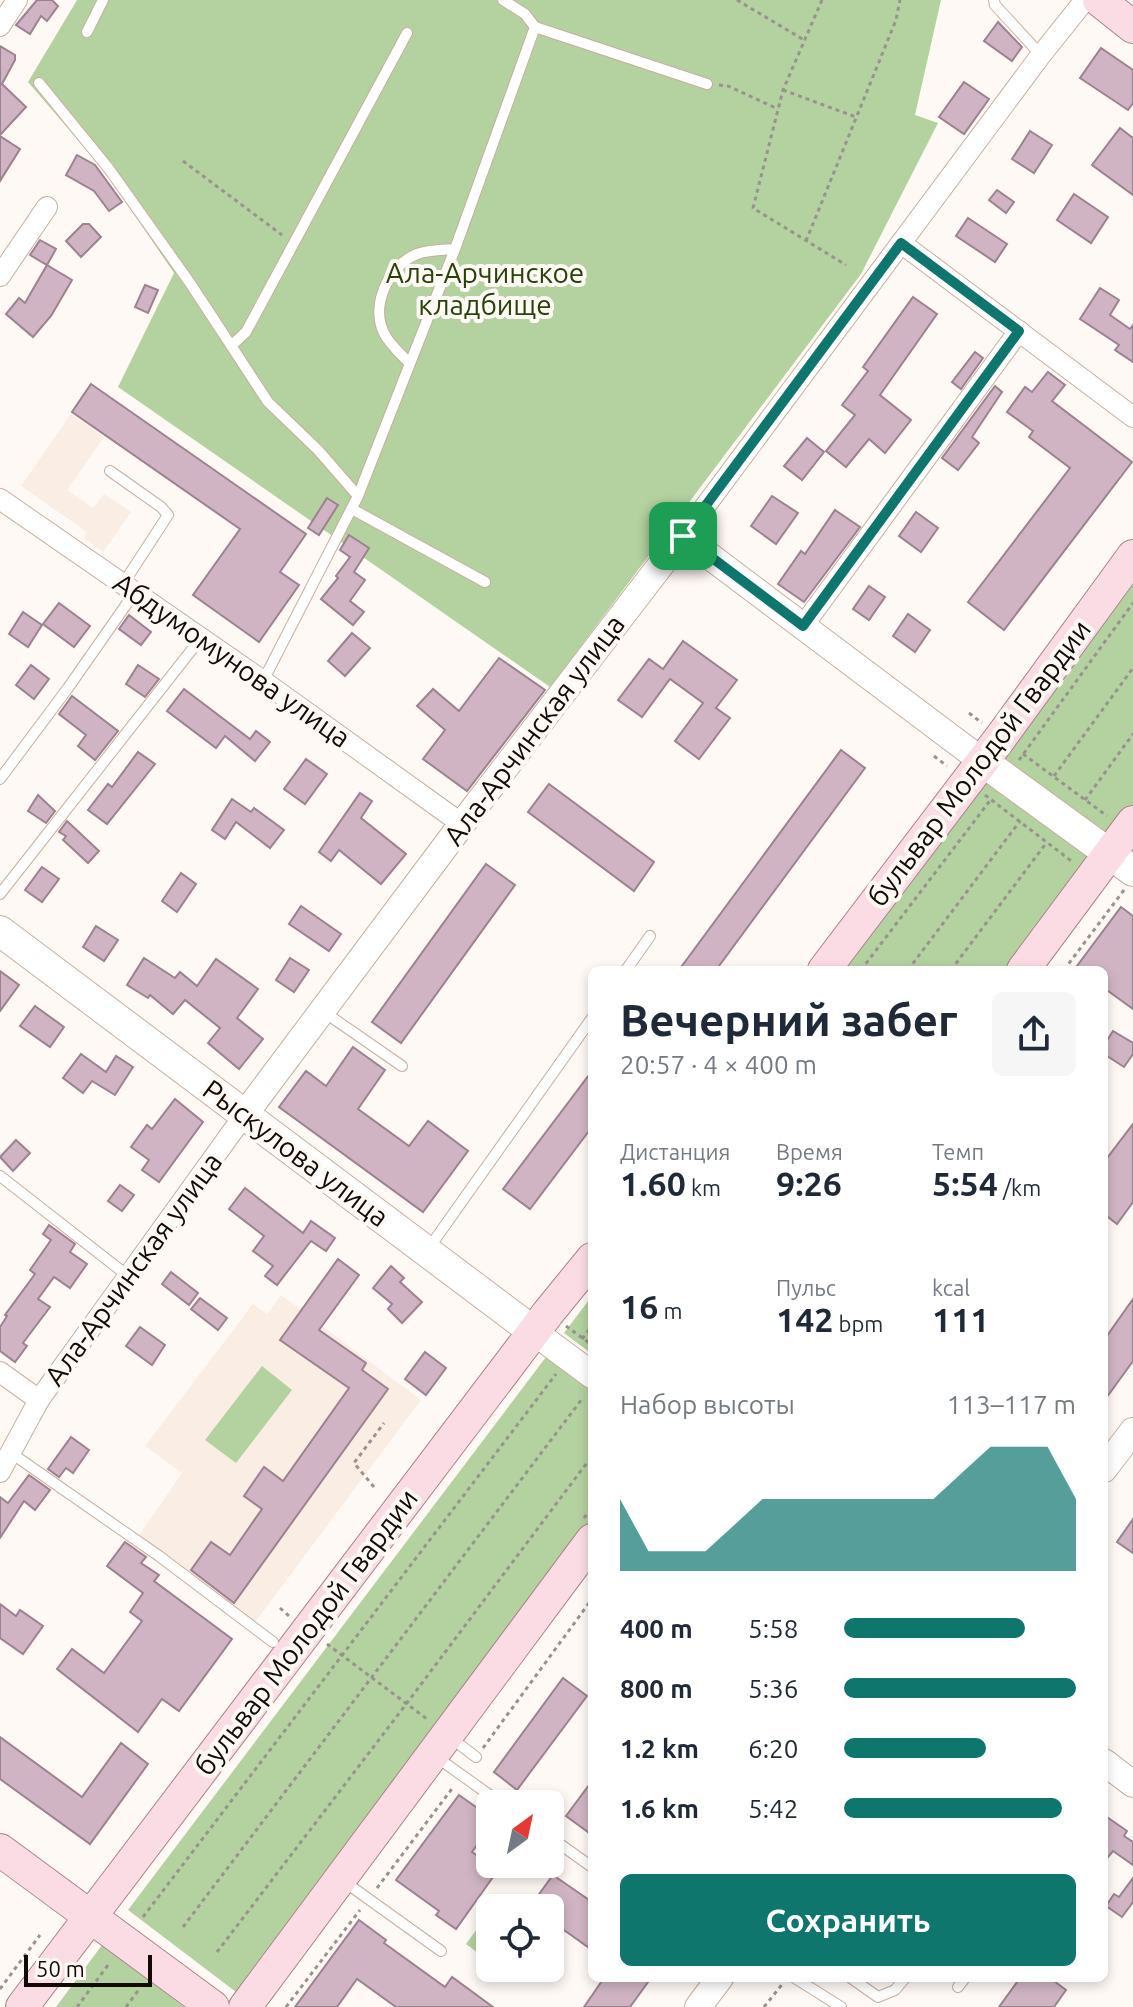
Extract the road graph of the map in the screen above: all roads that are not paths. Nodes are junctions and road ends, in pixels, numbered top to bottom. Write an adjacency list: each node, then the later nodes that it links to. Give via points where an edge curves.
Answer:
1 (17, 0): 7 (street)
2 (103, 0): 10 (lane)
3 (503, 0): 8 (lane)
4 (994, 0): 12 (lane)
5 (1085, 0): 12 (street, Ала-Арчинская улица)
6 (1099, 0): 9 (main road)
7 (0, 26)
8 (535, 27): 14 (lane); 17 (lane)
9 (1133, 27)
10 (87, 32)
11 (407, 33): 20 (lane, via 246,332)
12 (1041, 55): 16 (street, Ала-Арчинская улица)
13 (39, 83): 20 (lane, via 109,169)
14 (707, 84)
15 (47, 207): 18 (street)
16 (901, 243): 19 (street); 27 (street, Ала-Арчинская улица)
17 (455, 249): 21 (lane); 21 (lane, via 417,254 394,270 383,291 384,333)
18 (0, 276)
19 (1019, 331): 22 (street); 31 (street)
20 (232, 345): 24 (lane, via 268,402)
21 (409, 363): 24 (lane)
22 (1133, 417)
23 (110, 471): 30 (lane, via 168,515)
24 (358, 496): 26 (lane)
25 (0, 499): 30 (street, Абдумомунова улица)
26 (352, 509): 29 (lane); 33 (lane)
27 (683, 536): 31 (street); 37 (street, Ала-Арчинская улица)
28 (1133, 556): 35 (main road, бульвар Молодой Гвардии)
29 (485, 582)
30 (129, 588): 32 (street, Абдумомунова улица); 34 (lane, via 68,688)
31 (803, 626): 35 (street)
32 (201, 638): 33 (street, Абдумомунова улица); 39 (lane)
33 (263, 681): 37 (street, Абдумомунова улица)
34 (0, 779)
35 (979, 780): 38 (main road); 43 (main road, бульвар Молодой Гвардии)
36 (1123, 820): 38 (main road)
37 (462, 824): 45 (street, Ала-Арчинская улица)
38 (1123, 871): 44 (main road)
39 (0, 894)
40 (0, 931): 48 (main road, Рыскулова улица)
41 (650, 936): 42 (lane)
42 (629, 966)
43 (827, 966)
44 (1027, 966)
45 (322, 1010): 47 (lane); 48 (street, Ала-Арчинская улица)
46 (588, 1024): 50 (lane)
47 (402, 1066)
48 (245, 1114): 50 (main road, Рыскулова улица); 52 (street, Ала-Арчинская улица)
49 (0, 1176): 52 (lane)
50 (427, 1251): 53 (main road, Рыскулова улица)
51 (588, 1264): 53 (main road, бульвар Молодой Гвардии)
52 (128, 1276): 56 (street, Ала-Арчинская улица)
53 (534, 1332): 55 (street, Рыскулова улица); 72 (main road, бульвар Молодой Гвардии)
54 (0, 1372): 56 (street)
55 (587, 1387)
56 (39, 1400): 58 (street, Ала-Арчинская улица)
57 (1133, 1431): 59 (street)
58 (11, 1453): 60 (street, Ала-Арчинская улица); 62 (lane)
59 (1108, 1463)
60 (0, 1472)
61 (588, 1545): 63 (main road)
62 (273, 1642)
63 (439, 1744): 64 (lane); 67 (lane, via 462,1776); 71 (main road)
64 (476, 1757)
65 (1108, 1765): 66 (street)
66 (1133, 1784)
67 (482, 1790)
68 (564, 1847): 70 (lane)
69 (0, 1850): 72 (main road)
70 (588, 1864)
71 (340, 1879): 73 (lane); 80 (main road)
72 (90, 1916): 78 (main road, бульвар Молодой Гвардии); 79 (main road)
73 (441, 1951)
74 (717, 1982): 81 (street)
75 (801, 1982): 82 (lane)
76 (857, 1982): 77 (lane, via 878,1997)
77 (902, 1982)
78 (22, 2007)
79 (213, 2007)
80 (245, 2007)
81 (698, 2007)
82 (841, 2007)

